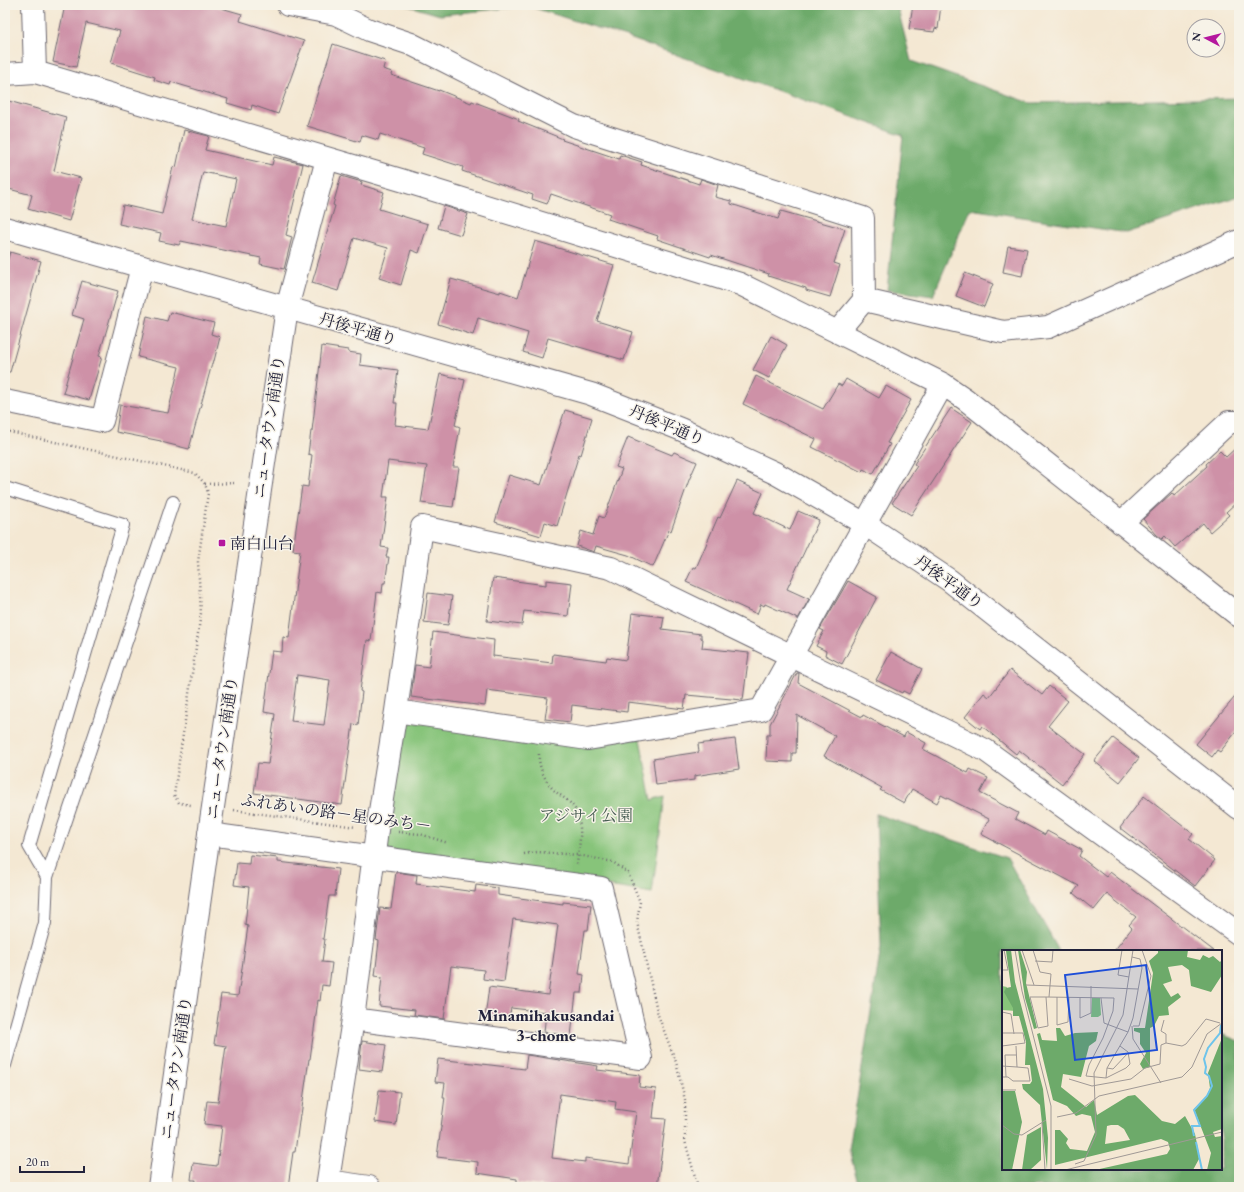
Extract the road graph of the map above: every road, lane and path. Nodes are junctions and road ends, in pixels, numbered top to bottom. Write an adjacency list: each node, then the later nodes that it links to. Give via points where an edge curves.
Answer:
1 (33, 5): 3 (street)
2 (288, 5): 9 (street, via 336,14 369,30 411,44 574,126 863,218)
3 (35, 72): 4 (street); 5 (street)
4 (5, 74)
5 (327, 159): 10 (street, ニュータウン南通り); 11 (street, via 740,284)
6 (5, 228): 8 (street, 丹後平通り)
7 (1239, 241): 9 (street, via 1048,327 1002,332)
8 (142, 267): 10 (street, 丹後平通り); 13 (street, via 102,421)
9 (864, 300): 11 (street)
10 (287, 308): 20 (street, 丹後平通り, via 591,394 680,429 776,474); 25 (street, ニュータウン南通り)
11 (838, 331): 12 (street)
12 (943, 384): 19 (street); 20 (street)
13 (5, 401)
14 (1236, 425): 19 (street)
15 (237, 483): 16 (path)
16 (205, 484)
17 (5, 488): 33 (lane, via 123,525 29,846)
18 (173, 502): 33 (lane)
19 (1121, 523): 21 (street)
20 (865, 524): 22 (street); 26 (street, 丹後平通り, via 949,580)
21 (1239, 616)
22 (791, 655): 23 (street, via 611,568 422,527); 24 (street, via 761,710 588,739); 35 (street, via 985,750)
23 (396, 711): 24 (street); 27 (street)
24 (542, 732): 31 (path, via 538,760 553,788 567,798 575,809 580,826)
25 (213, 807): 27 (path, ふれあいの路－星のみち－); 28 (street, ニュータウン南通り)
26 (1239, 808)
27 (377, 830): 29 (path, ふれあいの路－星のみち－, via 420,834); 32 (street)
28 (209, 834): 32 (street); 39 (street, ニュータウン南通り)
29 (454, 844)
30 (522, 854): 31 (path, via 537,852)
31 (578, 855): 34 (path); 41 (path, via 613,862 628,872 640,902 637,922 658,1015 676,1062 685,1100 685,1141)
32 (373, 857): 34 (street); 36 (street)
33 (48, 877): 37 (lane, via 45,923)
34 (574, 884): 36 (street, via 600,888 641,1058)
35 (1239, 934)
36 (353, 1019): 38 (street)
37 (5, 1065)
38 (328, 1184): 40 (street)
39 (159, 1187)
40 (369, 1187)
41 (698, 1187)

